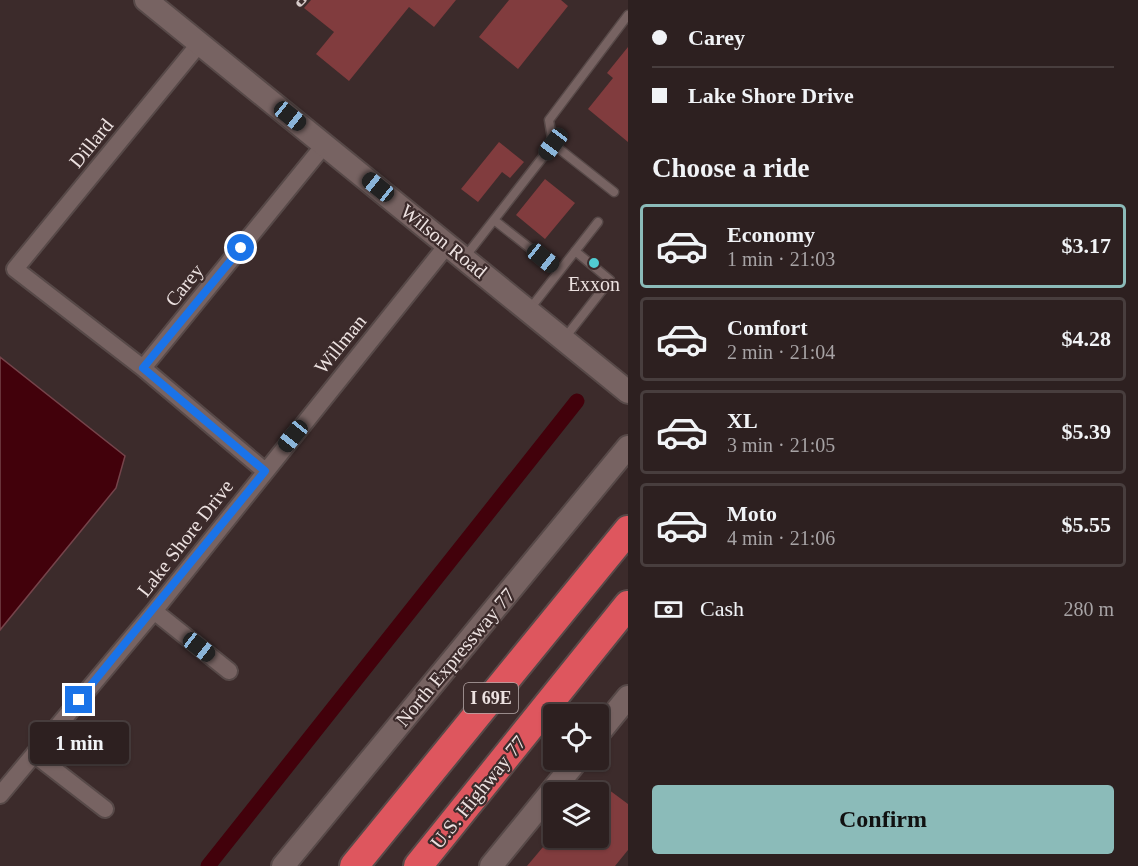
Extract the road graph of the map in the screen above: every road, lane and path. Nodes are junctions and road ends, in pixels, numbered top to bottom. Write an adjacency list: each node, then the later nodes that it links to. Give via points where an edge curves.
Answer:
1 (146, 0): 3 (main road, Wilson Road)
2 (628, 15): 5 (lane, via 549,120)
3 (200, 43): 4 (main road, Wilson Road); 14 (street, Dillard, via 15,269)
4 (325, 144): 9 (main road, Wilson Road); 14 (street, Carey)
5 (553, 144): 6 (lane); 7 (lane)
6 (614, 192)
7 (494, 220): 9 (lane); 11 (lane)
8 (598, 222): 10 (lane)
9 (456, 251): 12 (main road, Wilson Road); 17 (street, Willman)
10 (575, 251): 11 (lane); 13 (lane, via 610,280)
11 (559, 271): 12 (lane)
12 (528, 310): 13 (main road, Wilson Road)
13 (564, 339): 15 (main road, Wilson Road)
14 (143, 368): 17 (street)
15 (628, 392)
16 (628, 447): 28 (main road, North Expressway 77)
17 (265, 471): 20 (street, Lake Shore Drive)
18 (628, 530): 29 (highway, I 69E)
19 (628, 605): 30 (highway, U.S. Highway 77 / I 69E)
20 (154, 611): 21 (street); 24 (street, Lake Shore Drive)
21 (230, 671)
22 (628, 697): 23 (main road)
23 (609, 720)
24 (34, 754): 26 (street, Lake Shore Drive); 27 (street)
25 (570, 770): 31 (main road)
26 (0, 795)
27 (105, 809)
28 (283, 866)
29 (354, 866)
30 (418, 866)
31 (491, 866)

